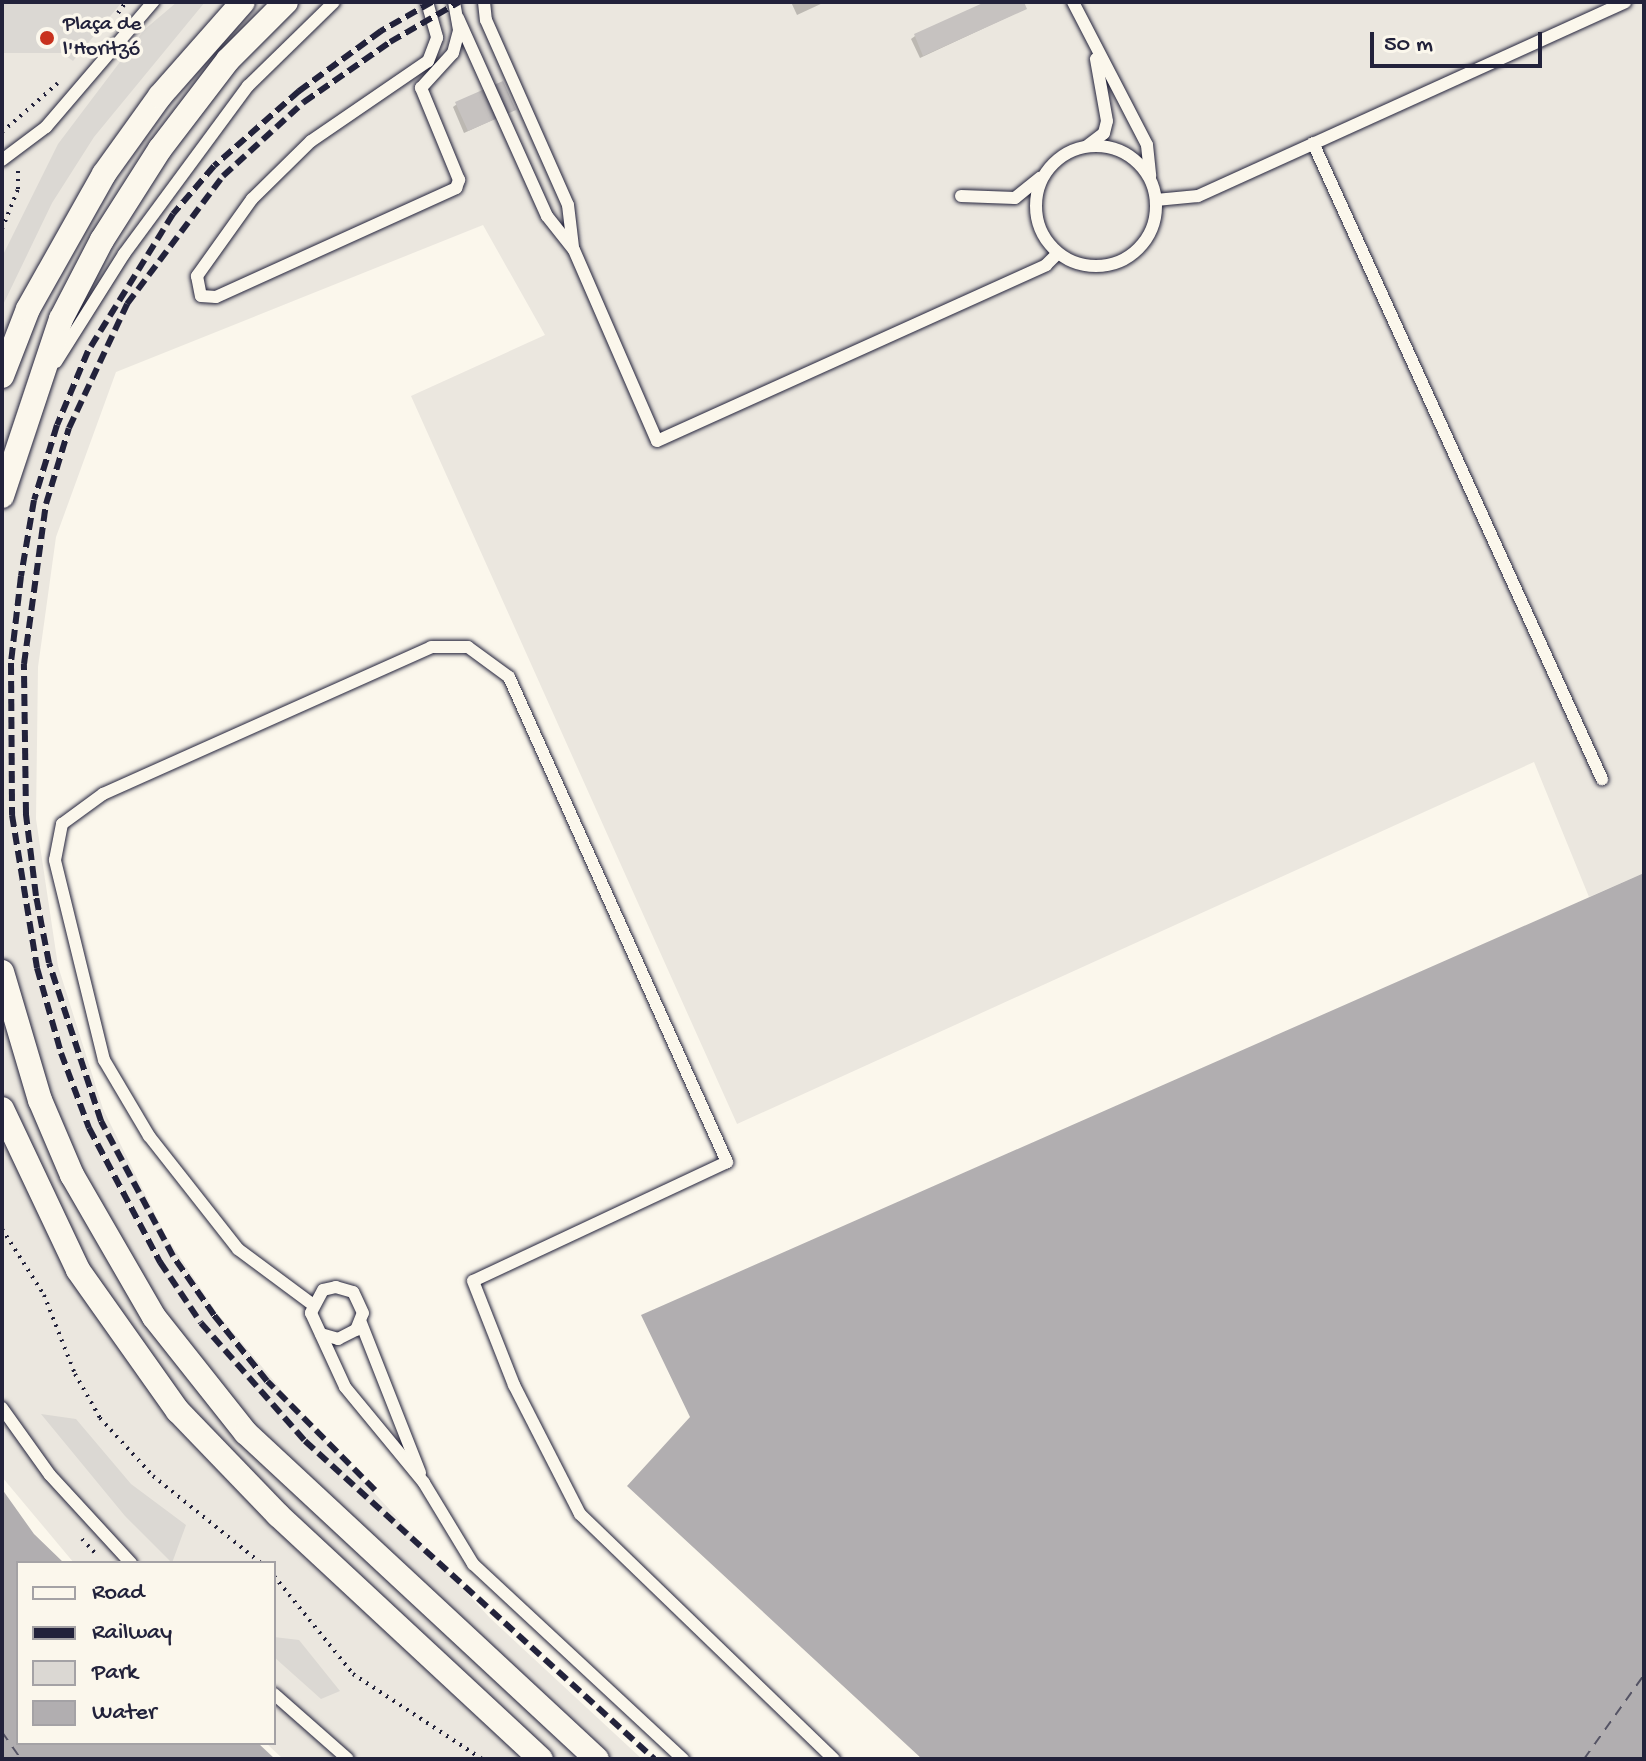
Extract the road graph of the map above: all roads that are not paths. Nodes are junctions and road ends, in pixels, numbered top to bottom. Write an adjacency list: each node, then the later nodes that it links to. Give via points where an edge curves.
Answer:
1 (153, 2): 16 (lane, via 87,83 18,151)
2 (243, 2): 23 (street, via 160,96 104,174 28,309)
3 (286, 2): 24 (street, via 228,60 137,184 61,319)
4 (334, 2): 24 (lane, via 248,86 177,179)
5 (427, 2): 10 (lane, via 437,38 428,61 311,141 252,199 197,276 201,296 216,297 456,188 459,180 421,88 453,53)
6 (454, 2): 10 (lane)
7 (484, 2): 11 (lane)
8 (1073, 2): 13 (lane)
9 (1625, 2): 14 (lane)
10 (458, 18): 12 (lane)
11 (495, 41): 12 (lane, via 488,54); 21 (lane, via 568,205)
12 (474, 52): 21 (lane, via 547,216)
13 (1095, 52): 15 (lane, via 1107,121 1099,140); 18 (lane, via 1124,95 1147,145)
14 (1313, 143): 20 (lane, via 1198,196); 26 (lane)
15 (1087, 146): 17 (lane, via 1070,151); 18 (lane, via 1123,151)
16 (2, 160)
17 (1048, 170): 19 (lane, via 1015,198); 22 (lane, via 1036,205 1039,225)
18 (1150, 178): 20 (lane)
19 (961, 196)
20 (1156, 200): 22 (lane, via 1148,237 1119,262 1081,265)
21 (574, 250): 22 (lane, via 657,441 1046,265)
22 (1057, 254)
23 (2, 376)
24 (27, 408): 25 (street)
25 (2, 496)
26 (1602, 779)
27 (2, 972): 38 (street, via 40,1100 72,1175 154,1317 246,1433)
28 (2, 1109): 37 (street, via 78,1270 178,1411 278,1515)
29 (312, 1304): 30 (lane, via 323,1290 344,1288 361,1304); 31 (lane, via 312,1322); 40 (lane, via 238,1249 149,1136 104,1060 55,860 62,824 103,794 431,647 468,647 509,677 727,1162 473,1281 514,1385 580,1514)
30 (361, 1323): 31 (lane, via 347,1337); 33 (lane)
31 (321, 1334): 33 (lane, via 345,1387)
32 (2, 1408): 34 (lane, via 50,1475)
33 (424, 1483): 39 (lane, via 473,1564)
34 (129, 1561)
35 (276, 1696): 36 (lane)
36 (348, 1759)
37 (541, 1759)
38 (597, 1759)
39 (683, 1759)
40 (834, 1759)

